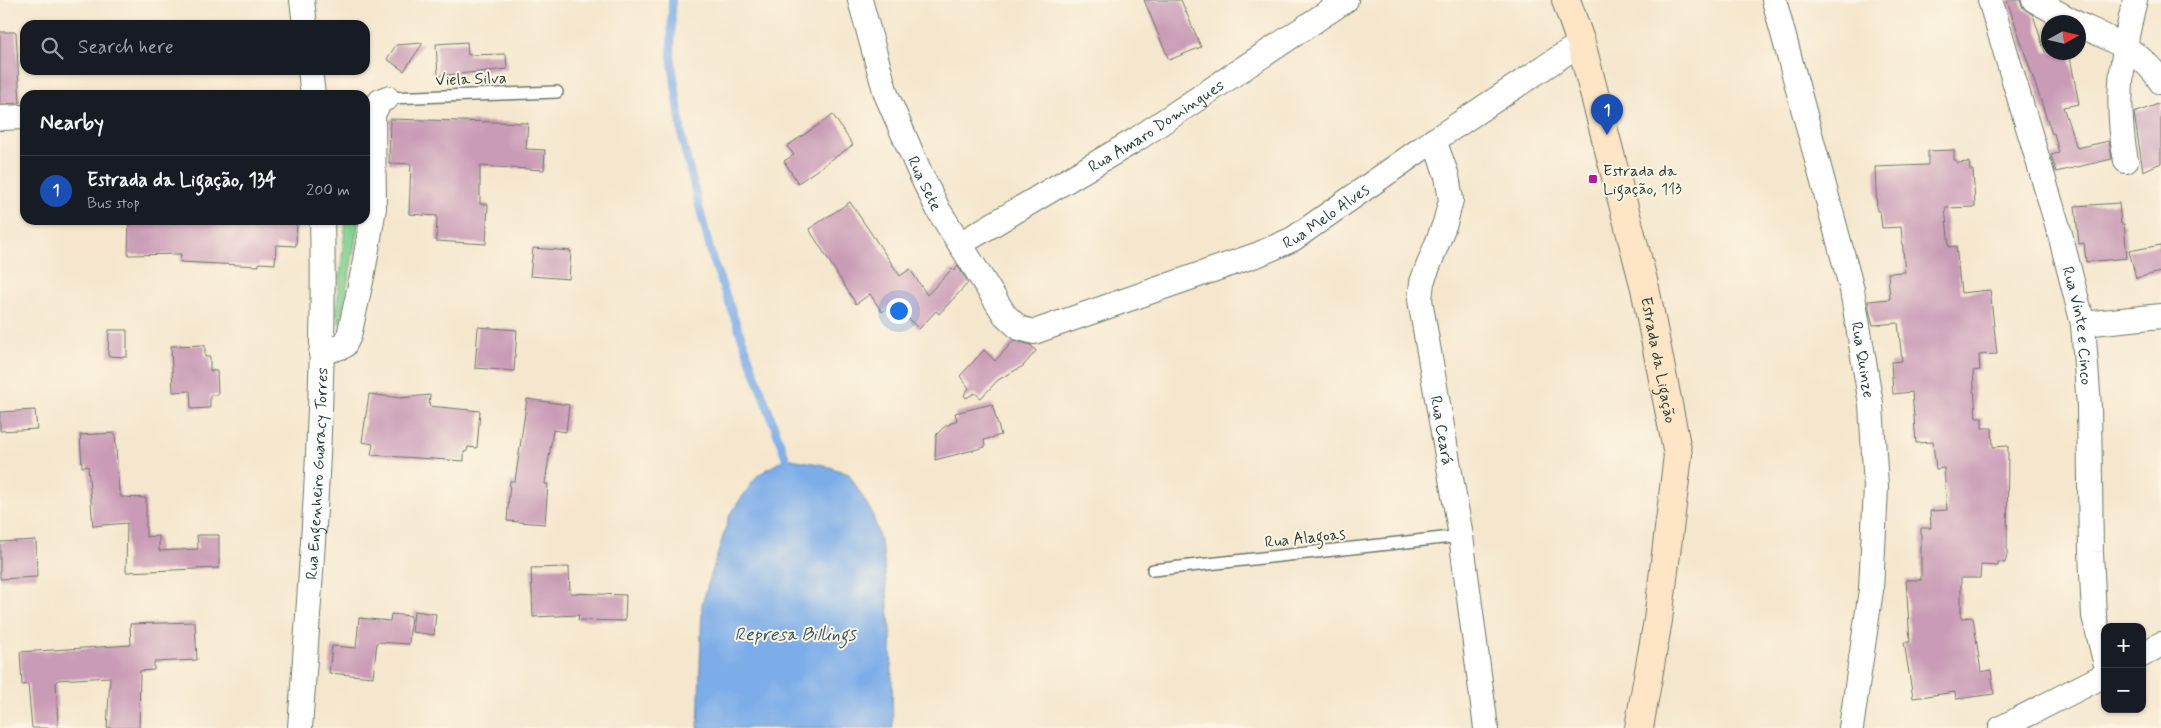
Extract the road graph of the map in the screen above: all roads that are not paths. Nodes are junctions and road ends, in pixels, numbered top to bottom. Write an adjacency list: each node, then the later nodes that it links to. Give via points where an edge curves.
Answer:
1 (302, 0): 10 (street)
2 (860, 0): 24 (street, Rua Sete, via 886,94 932,196)
3 (1346, 0): 24 (street, Rua Amaro Domingues, via 1138,139)
4 (1566, 0): 12 (street, Estrada da Ligação)
5 (1774, 0): 38 (street, Rua Quinze, via 1852,290 1871,404 1876,487 1871,590)
6 (1990, 0): 26 (street, Rua Vinte e Cinco, via 2060,234)
7 (2034, 0): 9 (street)
8 (2135, 0): 13 (street)
9 (2067, 15)
10 (304, 20)
11 (2086, 25): 13 (street)
12 (1581, 43): 21 (street, Rua Melo Alves); 37 (street, Estrada da Ligação, via 1644,288 1678,456 1658,620)
13 (2124, 45): 15 (street, via 2142,58); 22 (street, via 2119,112)
14 (311, 75): 16 (street)
15 (2161, 82)
16 (313, 90)
17 (557, 92): 18 (lane, Viela Silva)
18 (387, 98): 28 (street, via 380,101 373,114 374,208 352,323 344,346)
19 (20, 117): 20 (street)
20 (0, 118)
21 (1434, 140): 27 (street, Rua Melo Alves, via 1293,239); 29 (street, Rua Ceará, via 1447,176 1451,200 1446,223 1422,282 1420,300)
22 (2126, 161)
23 (322, 225): 28 (street, Rua Engenheiro Guaracy Torres, via 324,308)
24 (960, 244): 27 (street, Rua Sete, via 1005,314 1019,328)
25 (2161, 316): 26 (street)
26 (2083, 324): 32 (street, Rua Vinte e Cinco, via 2089,407 2094,616)
27 (1039, 332)
28 (321, 353): 35 (street, Rua Engenheiro Guaracy Torres, via 318,470)
29 (1461, 536): 30 (lane, Rua Alagoas); 36 (street, Rua Ceará)
30 (1154, 570)
31 (2161, 644): 33 (street)
32 (2101, 645)
33 (2146, 652)
34 (2101, 677): 39 (street)
35 (300, 728)
36 (1486, 728)
37 (1639, 728)
38 (1851, 728)
39 (2001, 728)

